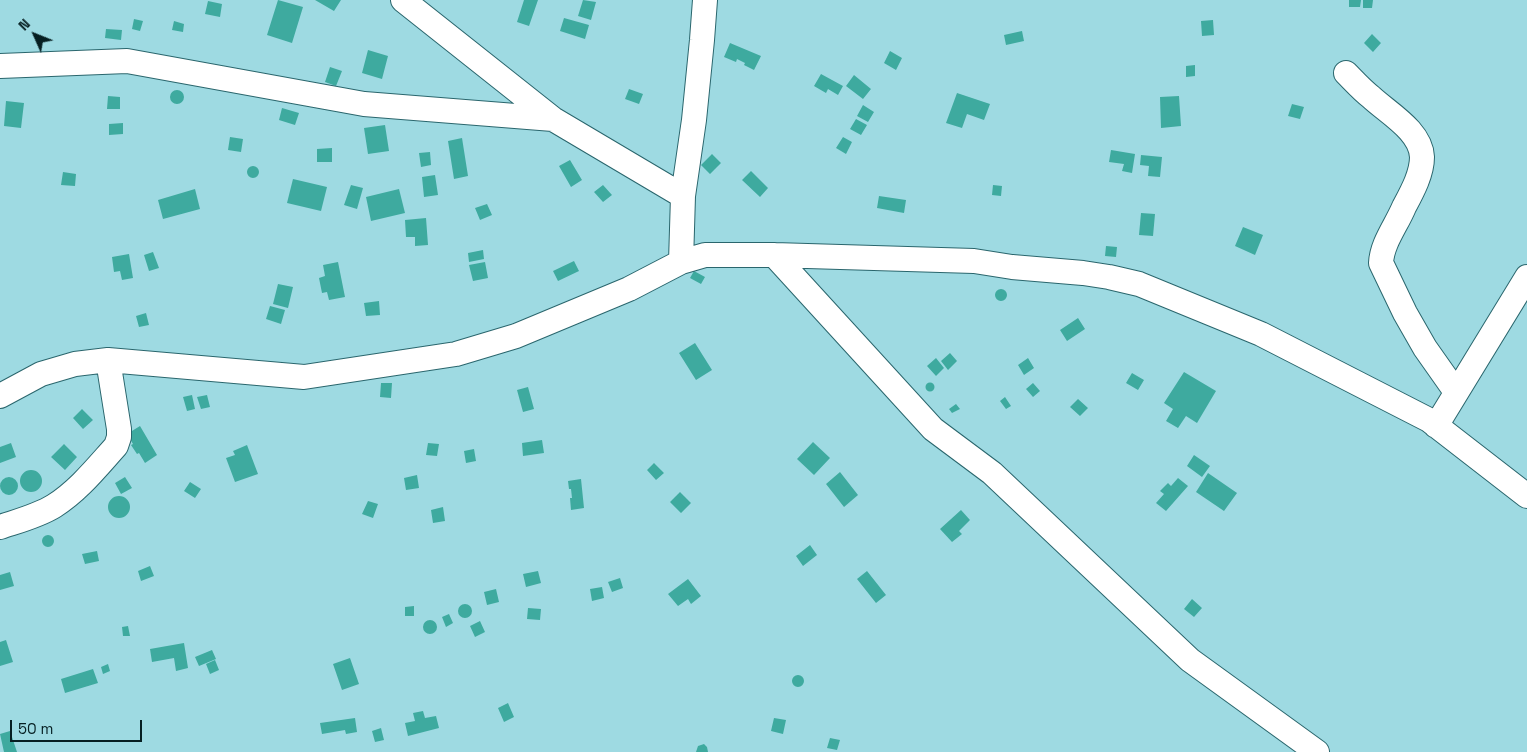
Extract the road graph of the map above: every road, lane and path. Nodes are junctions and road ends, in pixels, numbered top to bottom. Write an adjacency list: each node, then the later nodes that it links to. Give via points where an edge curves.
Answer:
1 (403, 0): 5 (street)
2 (705, 0): 6 (street)
3 (0, 66): 5 (street, via 128,61 364,104)
4 (1346, 74): 11 (street, via 1408,127 1422,155 1420,171 1381,255 1381,263 1425,348)
5 (553, 119): 6 (street)
6 (683, 196): 8 (street)
7 (774, 255): 8 (street, via 705,255); 13 (street, via 974,262 1083,273 1138,284 1261,334); 16 (street, via 933,429 992,474 1190,660)
8 (681, 262): 10 (street, via 629,289 516,336 456,354 304,377)
9 (1527, 277): 11 (street)
10 (108, 360): 12 (street, via 75,364 41,374); 15 (street, via 119,429 116,446 79,487 54,506)
11 (1456, 392): 13 (street)
12 (0, 393)
13 (1436, 426): 14 (street)
14 (1527, 496)
15 (0, 527)
16 (1318, 752)

